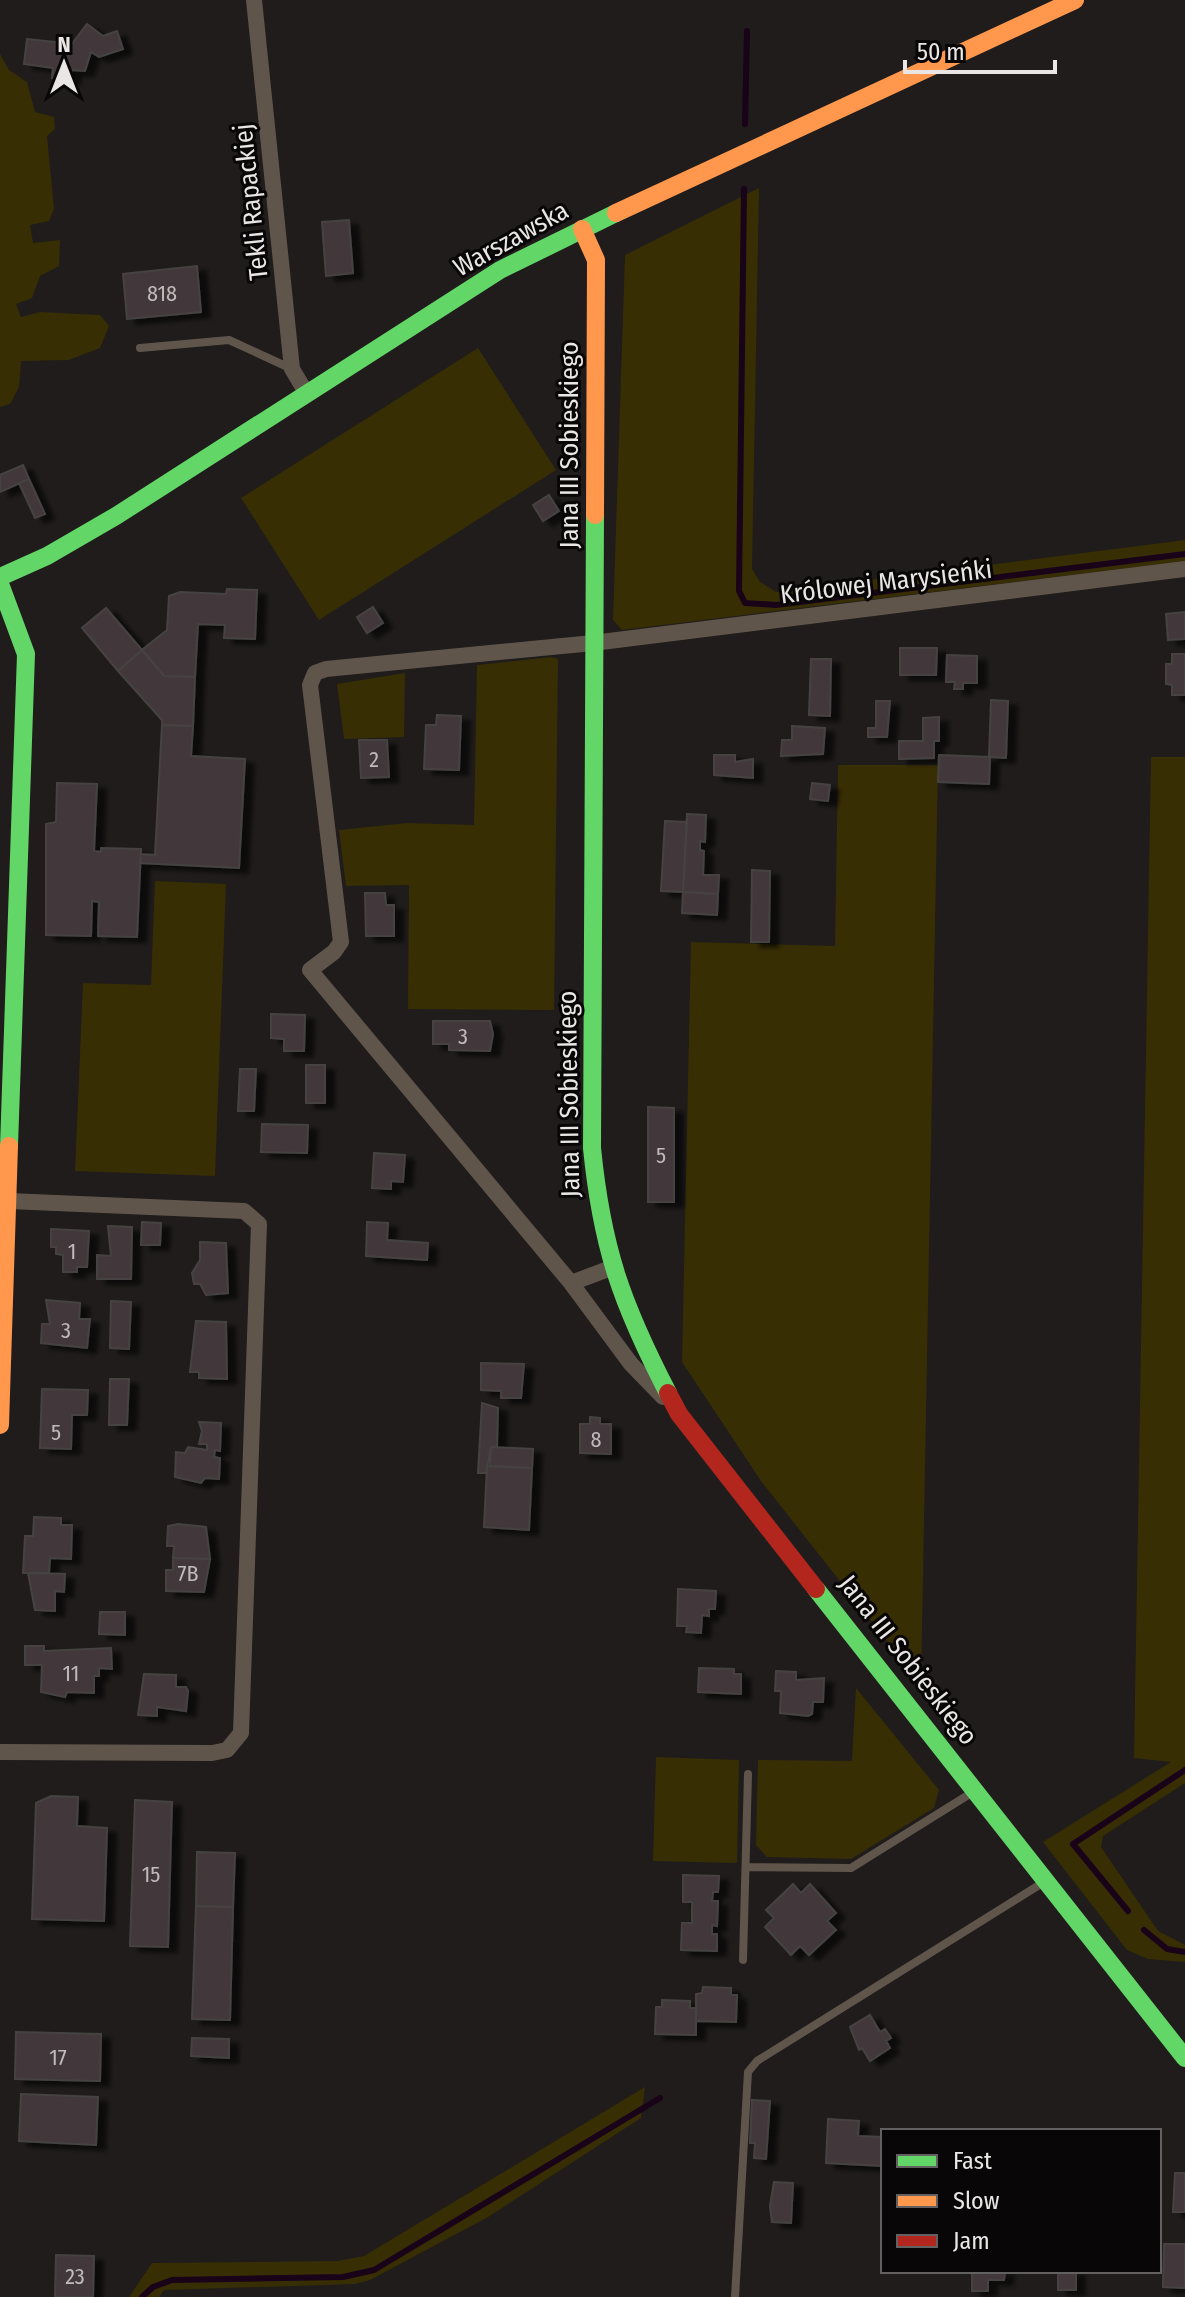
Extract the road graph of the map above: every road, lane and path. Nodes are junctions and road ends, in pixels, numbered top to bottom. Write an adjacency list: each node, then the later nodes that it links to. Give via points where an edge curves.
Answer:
1 (254, 0): 5 (street, Tekli Rapackiej)
2 (1075, 0): 3 (main road, Warszawska)
3 (582, 229): 6 (main road, Warszawska, via 500,270); 10 (main road, Jana III Sobieskiego, via 596,260)
4 (140, 348): 5 (lane, via 229,340)
5 (292, 369): 6 (street, Tekli Rapackiej)
6 (307, 394): 8 (main road, Warszawska, via 116,516)
7 (1185, 569): 10 (street, Królowej Marysieńki)
8 (0, 577)
9 (0, 584): 11 (main road, via 26,654)
10 (593, 643): 12 (main road, Jana III Sobieskiego, via 592,1148); 13 (street, Królowej Marysieńki, via 326,669 315,673 310,685 341,942 310,970)
11 (9, 1201): 15 (main road); 16 (street, via 244,1211 259,1224 241,1733 227,1750 212,1753)
12 (611, 1268): 13 (street); 14 (main road, Jana III Sobieskiego)
13 (571, 1283): 14 (street, via 631,1364)
14 (679, 1414): 18 (main road, Jana III Sobieskiego)
15 (0, 1425)
16 (0, 1752)
17 (748, 1774): 19 (lane)
18 (977, 1790): 19 (lane, via 851,1868); 20 (main road, Jana III Sobieskiego)
19 (746, 1867): 21 (lane)
20 (1048, 1879): 22 (main road, Jana III Sobieskiego); 23 (lane, via 757,2061 748,2072)
21 (743, 1960)
22 (1185, 2058)
23 (735, 2297)

